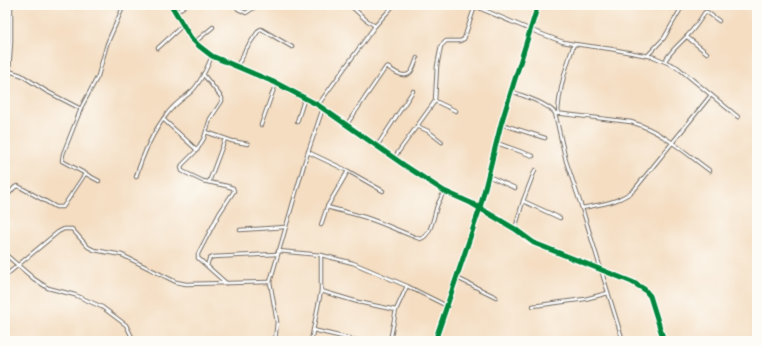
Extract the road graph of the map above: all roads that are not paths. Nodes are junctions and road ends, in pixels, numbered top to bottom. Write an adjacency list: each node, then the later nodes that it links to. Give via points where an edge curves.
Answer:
1 (11, 5): 29 (street)
2 (124, 5): 40 (street, via 107,44 98,76)
3 (171, 5): 12 (street)
4 (186, 5): 12 (street)
5 (235, 5): 6 (street, via 246,13)
6 (258, 5)
7 (350, 5): 15 (street)
8 (394, 5): 15 (street)
9 (538, 5): 17 (street)
10 (683, 5): 24 (street, via 664,38)
11 (474, 6): 17 (street); 37 (street, via 464,39 446,41 441,46)
12 (176, 12): 14 (street)
13 (719, 21): 18 (street, via 705,12)
14 (184, 25): 19 (street); 22 (street)
15 (375, 26): 38 (street)
16 (213, 27): 19 (street)
17 (531, 30): 20 (street); 34 (street)
18 (687, 37): 23 (street); 27 (street, via 674,48)
19 (195, 42): 25 (street)
20 (574, 44): 24 (street); 43 (street, via 563,78)
21 (292, 47): 28 (street, via 261,29)
22 (158, 48)
23 (707, 53)
24 (648, 55): 27 (street)
25 (212, 56): 28 (street); 30 (street)
26 (417, 58): 47 (street, via 407,75 386,67)
27 (665, 61): 35 (street)
28 (236, 67): 32 (street)
29 (9, 71): 31 (street); 40 (street, via 21,75)
30 (203, 74): 45 (street, via 193,90 176,103); 51 (street, via 222,98)
31 (5, 79)
32 (276, 83): 36 (street); 49 (street)
33 (413, 91): 58 (street)
34 (511, 91): 42 (street, via 543,105); 48 (street)
35 (711, 95): 44 (street); 55 (street)
36 (305, 97): 38 (street); 46 (street)
37 (435, 100): 41 (street); 50 (street)
38 (318, 104): 39 (street)
39 (323, 108): 47 (street); 60 (street)
40 (81, 109): 66 (street, via 62,161)
41 (456, 111)
42 (555, 114): 43 (street); 78 (street, via 566,161)
43 (558, 114): 55 (street, via 631,122 642,125)
44 (738, 116)
45 (163, 120): 59 (street); 68 (street, via 150,140)
46 (298, 122)
47 (347, 124): 58 (street)
48 (501, 124): 52 (street); 56 (street)
49 (261, 125)
50 (417, 126): 54 (street); 62 (street)
51 (206, 132): 53 (street); 59 (street)
52 (545, 138)
53 (226, 139): 57 (street); 70 (street)
54 (442, 142)
55 (672, 142): 65 (street); 78 (street, via 651,171 626,197)
56 (497, 143): 61 (street); 67 (street)
57 (248, 144)
58 (378, 146): 62 (street)
59 (197, 150): 70 (street, via 181,170)
60 (308, 152): 63 (street); 81 (street)
61 (532, 156)
62 (394, 158): 73 (street)
63 (348, 170): 72 (street); 76 (street)
64 (535, 170): 75 (street)
65 (710, 171)
66 (85, 174): 69 (street); 74 (street, via 60,208 18,186)
67 (488, 176): 71 (street); 77 (street)
68 (136, 177)
69 (99, 181)
70 (208, 182): 88 (street, via 232,187 234,191 198,254 198,258)
71 (514, 188)
72 (383, 191)
73 (444, 191): 76 (street, via 431,226 420,239 369,218); 77 (street)
74 (5, 198)
75 (523, 201): 79 (street); 82 (street)
76 (328, 206): 80 (street)
77 (480, 208): 82 (street); 91 (street)
78 (582, 208): 89 (street)
79 (560, 218)
80 (321, 225)
81 (285, 227): 83 (street); 84 (street)
82 (515, 229): 89 (street, via 534,243)
83 (240, 230)
84 (278, 252): 86 (street); 88 (street, via 213,257); 92 (street)
85 (5, 254): 87 (street)
86 (322, 255): 94 (street, via 353,262); 95 (street)
87 (18, 265): 90 (street); 93 (street, via 64,228 72,229 94,250 122,255 176,282); 102 (street, via 48,288 75,295 102,307 126,325)
88 (207, 266): 93 (street)
89 (602, 270): 96 (street); 109 (street, via 644,289 650,296)
90 (5, 276)
91 (457, 278): 97 (street); 98 (street)
92 (270, 282): 93 (street); 103 (street, via 277,322)
93 (226, 283)
94 (407, 286): 98 (street); 100 (street)
95 (321, 291): 100 (street); 101 (street)
96 (608, 293): 99 (street); 108 (street)
97 (496, 297)
98 (447, 306): 107 (street)
99 (533, 306)
100 (396, 310): 106 (street)
101 (313, 330): 104 (street); 105 (street)
102 (134, 341)
103 (275, 341)
104 (311, 341)
105 (360, 341)
106 (390, 341)
107 (435, 341)
108 (623, 341)
109 (664, 341)

